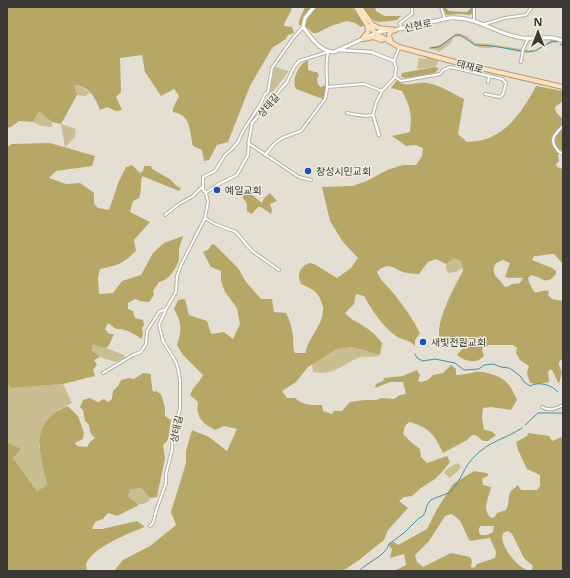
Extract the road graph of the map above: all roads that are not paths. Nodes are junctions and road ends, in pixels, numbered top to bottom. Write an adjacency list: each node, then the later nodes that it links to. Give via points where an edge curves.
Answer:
1 (315, 7): 12 (main road, via 305,18)
2 (356, 7): 10 (main road)
3 (360, 7): 10 (main road)
4 (412, 7): 13 (street, via 412,14 400,23)
5 (441, 7): 8 (street)
6 (474, 7): 9 (street)
7 (532, 7): 11 (street, via 526,14)
8 (445, 19): 9 (main road, 신현로, via 456,17); 13 (main road, 신현로)
9 (474, 20): 11 (main road, 신현로)
10 (369, 24): 14 (main road); 15 (main road, 태재로); 16 (main road, via 368,32)
11 (485, 24): 17 (main road, 신현로, via 514,36)
12 (303, 27): 25 (main road, via 319,46); 37 (street, via 272,68 268,92)
13 (401, 28): 14 (main road, 신현로)
14 (396, 30): 15 (main road, 신현로); 19 (main road, via 390,32)
15 (379, 34): 16 (main road, 신현로); 19 (main road, 태재로)
16 (363, 38): 19 (main road, via 376,38); 20 (main road, 신현로)
17 (528, 38): 18 (main road, 신현로); 27 (street)
18 (562, 39)
19 (392, 43): 21 (main road); 24 (main road, 태재로); 31 (main road, 태재로, via 446,59)
20 (349, 45): 22 (main road, 신현로); 23 (street)
21 (399, 48): 24 (main road); 26 (street)
22 (338, 50): 23 (street); 25 (main road, 신현로)
23 (352, 50): 26 (street, via 371,52)
24 (411, 51): 31 (main road, 태재로)
25 (328, 52): 32 (street); 38 (street, 상태길, via 299,61 287,82)
26 (394, 61): 29 (street)
27 (521, 62)
28 (489, 76): 29 (street, via 450,67 440,74 401,81); 30 (street); 34 (street, via 502,78 506,83 504,94 500,97)
29 (395, 77): 33 (street)
30 (488, 82)
31 (563, 86)
32 (327, 87): 33 (street, via 364,84); 43 (street, via 326,99 301,131 278,141)
33 (382, 91): 36 (street)
34 (486, 94)
35 (347, 113): 36 (street, via 356,116)
36 (373, 115): 40 (street)
37 (248, 124): 38 (street); 45 (street, via 238,142 225,154 215,171 203,177)
38 (252, 126): 41 (street, 상태길)
39 (563, 126): 42 (street, via 552,139 560,154)
40 (379, 135)
41 (248, 143): 43 (street); 46 (street, 상태길, via 248,155 237,175)
42 (563, 154)
43 (265, 155): 44 (street, via 299,177)
44 (311, 180)
45 (203, 187): 46 (street); 47 (street)
46 (206, 193): 48 (street, 상태길, via 208,202)
47 (165, 215)
48 (205, 218): 49 (street, via 236,232 252,251); 50 (street, 상태길, via 181,265 176,292)
49 (279, 270)
50 (166, 308): 51 (street, 상태길, via 159,312 147,331 146,344 141,352); 54 (street, 상태길, via 159,325 163,341 176,362 180,382 180,409 178,424 173,430 166,483)
51 (103, 373)
52 (563, 405): 53 (street, via 559,408)
53 (542, 408)
54 (150, 526)

